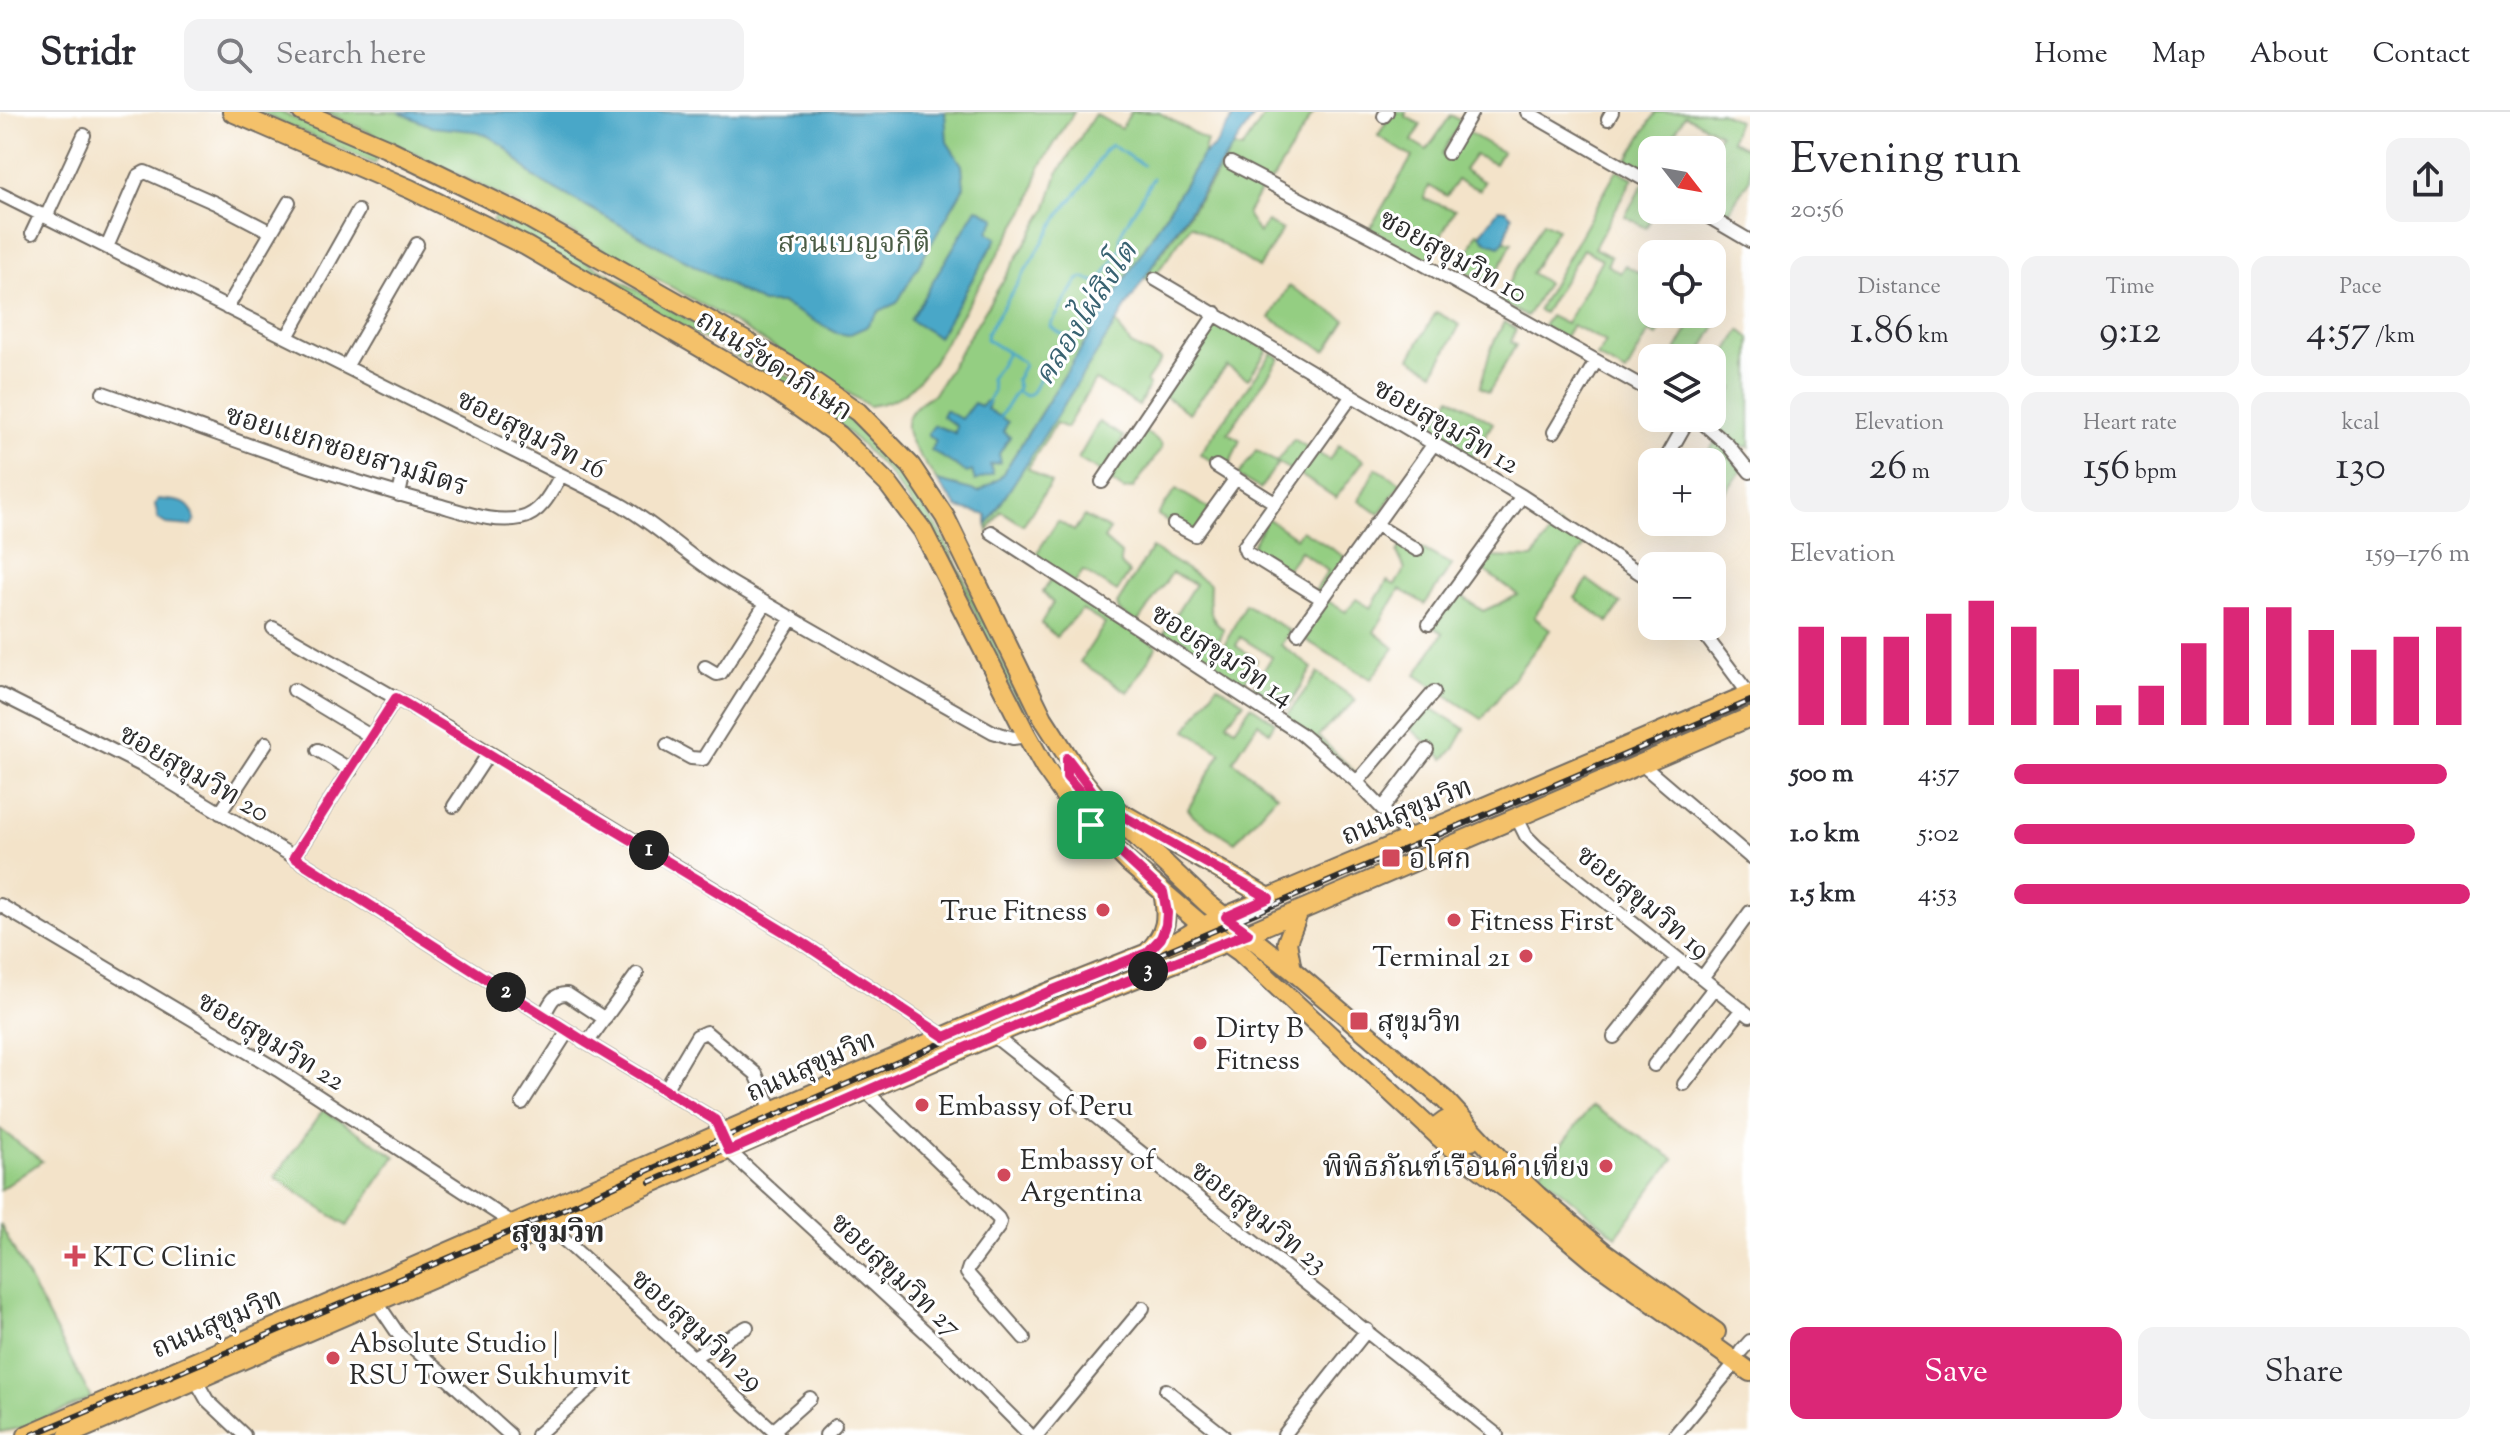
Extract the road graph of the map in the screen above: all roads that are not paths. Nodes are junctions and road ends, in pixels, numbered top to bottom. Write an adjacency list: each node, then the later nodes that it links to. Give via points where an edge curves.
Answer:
1 (232, 112): 59 (main road, ถนนรัชดาภิเษก, via 490,227 818,419 888,484 923,531)
2 (302, 112): 66 (main road, ถนนรัชดาภิเษก, via 523,215 772,356 858,412 911,466 945,517)
3 (1472, 112): 6 (street)
4 (1527, 112): 8 (street)
5 (84, 135): 12 (street)
6 (1448, 153)
7 (1231, 163): 23 (street, ซอยสุขุมวิท 10)
8 (1638, 176)
9 (0, 194): 12 (street, ซอยสุขุมวิท 16)
10 (289, 202): 14 (street)
11 (358, 211): 22 (street)
12 (43, 216): 15 (street); 18 (street, ซอยสุขุมวิท 16)
13 (1721, 224): 16 (street)
14 (271, 232): 18 (street, via 145,172 138,176); 20 (street)
15 (32, 233)
16 (1750, 241)
17 (417, 244): 24 (street)
18 (107, 247): 20 (street, ซอยสุขุมวิท 16)
19 (1155, 279): 21 (street, ซอยสุขุมวิท 12)
20 (227, 308): 22 (street, ซอยสุขุมวิท 16)
21 (1216, 313): 27 (street, ซอยสุขุมวิท 12); 36 (street)
22 (287, 337): 24 (street, ซอยสุขุมวิท 16)
23 (1596, 361): 25 (street, ซอยสุขุมวิท 10); 28 (street)
24 (346, 367): 33 (street, ซอยสุขุมวิท 16)
25 (1638, 384)
26 (103, 393): 37 (street, ซอยแยกซอยสามมิตร)
27 (1351, 397): 30 (street, ซอยสุขุมวิท 12); 39 (street)
28 (1554, 432)
29 (1714, 432): 32 (street)
30 (1433, 445): 38 (street, ซอยสุขุมวิท 12); 41 (street)
31 (1216, 466): 35 (street)
32 (1750, 472)
33 (561, 475): 37 (street, ซอยแยกซอยสามมิตร, via 533,513 502,521); 46 (street, ซอยสุขุมวิท 16, via 635,513 718,575)
34 (403, 476): 37 (street)
35 (1236, 478): 39 (street); 40 (street, via 1195,535)
36 (1102, 482)
37 (399, 495)
38 (1522, 496): 44 (street, ซอยสุขุมวิท 12); 48 (street)
39 (1275, 503): 45 (street, via 1244,549)
40 (1174, 524)
41 (1375, 524): 43 (street); 45 (street)
42 (991, 532): 69 (street, ซอยสุขุมวิท 14, via 1281,720)
43 (1417, 550)
44 (1638, 572)
45 (1322, 599): 50 (street)
46 (766, 603): 47 (street, ซอยสุขุมวิท 16); 52 (street, via 721,673)
47 (792, 618): 59 (street, ซอยสุขุมวิท 16, via 993,732); 62 (street, via 703,759)
48 (1429, 624)
49 (273, 628): 57 (street)
50 (1298, 633)
51 (1709, 640): 56 (street)
52 (705, 667)
53 (294, 690): 60 (street)
54 (1434, 692): 69 (street)
55 (0, 694): 73 (street, ซอยสุขุมวิท 20, via 145,767)
56 (1750, 694): 76 (main road, ถนนสุขุมวิท)
57 (396, 698): 60 (street); 65 (street)
58 (1750, 717): 67 (main road, ถนนสุขุมวิท)
59 (1027, 736): 75 (main road, ถนนรัชดาภิเษก, via 1059,788)
60 (372, 737): 68 (street)
61 (266, 743): 73 (street)
62 (667, 745)
63 (318, 750): 68 (street)
64 (1427, 750): 72 (street)
65 (489, 753): 71 (street); 99 (street, via 794,938)
66 (1067, 758): 70 (main road, ถนนรัชดาภิเษก); 75 (main road, via 1067,777 1103,818 1101,828)
67 (1643, 762): 74 (main road, ถนนสุขุมวิท); 78 (street)
68 (351, 770): 77 (street)
69 (1357, 782): 72 (street, ซอยสุขุมวิท 14)
70 (1103, 805): 80 (main road); 84 (main road, ถนนรัชดาภิเษก)
71 (454, 806)
72 (1383, 808): 76 (street, ซอยสุขุมวิท 14)
73 (220, 813): 77 (street, ซอยสุขุมวิท 20)
74 (1516, 816): 82 (main road, ถนนสุขุมวิท); 89 (street, ซอยสุขุมวิท 19, via 1537,847)
75 (1091, 825): 79 (main road, ถนนรัชดาภิเษก)
76 (1410, 838): 80 (main road, ถนนสุขุมวิท)
77 (294, 857): 95 (street, ซอยสุขุมวิท 20)
78 (1750, 857)
79 (1163, 892): 85 (main road, ถนนรัชดาภิเษก); 88 (main road, via 1166,925)
80 (1269, 898): 84 (main road, ถนนสุขุมวิท)
81 (0, 905): 112 (street, ซอยสุขุมวิท 22, via 278,1070)
82 (1299, 911): 86 (main road, ถนนสุขุมวิท); 90 (main road, via 1287,942)
83 (1749, 915): 92 (street)
84 (1226, 917): 85 (main road, ถนนสุขุมวิท); 86 (main road, ถนนรัชดาภิเษก)
85 (1203, 926): 87 (main road, ถนนรัชดาภิเษก); 88 (main road, ถนนสุขุมวิท)
86 (1248, 933): 87 (main road, ถนนสุขุมวิท); 90 (main road, ถนนรัชดาภิเษก)
87 (1227, 942): 98 (main road, ถนนสุขุมวิท); 108 (main road, ถนนรัชดาภิเษก)
88 (1147, 953): 99 (main road, ถนนสุขุมวิท)
89 (1677, 958): 92 (street, ซอยสุขุมวิท 19); 100 (street)
90 (1292, 970): 110 (main road, ถนนรัชดาภิเษก, via 1454,1108)
91 (637, 974): 96 (street)
92 (1702, 978): 93 (street, ซอยสุขุมวิท 19)
93 (1714, 988): 94 (street, ซอยสุขุมวิท 19); 102 (street)
94 (1746, 1013): 103 (street)
95 (544, 1015): 96 (street, via 555,996 567,994); 97 (street, ซอยสุขุมวิท 20)
96 (605, 1019): 101 (street)
97 (568, 1031): 101 (street, ซอยสุขุมวิท 20); 106 (street)
98 (994, 1036): 105 (main road, ถนนสุขุมวิท); 116 (street, ซอยสุขุมวิท 23)
99 (945, 1037): 107 (main road, ถนนสุขุมวิท)
100 (1614, 1037)
101 (587, 1043): 104 (street, ซอยสุขุมวิท 20)
102 (1654, 1065)
103 (1684, 1084)
104 (665, 1090): 107 (street, via 697,1036 706,1032 756,1074); 109 (street, ซอยสุขุมวิท 20, via 715,1120)
105 (866, 1091): 109 (main road, ถนนสุขุมวิท); 117 (street, via 998,1218 998,1228 967,1273)
106 (522, 1103)
107 (773, 1112): 109 (main road, ถนนสุขุมวิท)
108 (1439, 1137): 110 (main road, via 1437,1127 1445,1121); 119 (main road, ถนนรัชดาภิเษก, via 1593,1260)
109 (726, 1142): 111 (main road, ถนนสุขุมวิท); 112 (main road, ถนนสุขุมวิท); 130 (street, ซอยสุขุมวิท 27)
110 (1506, 1166): 119 (main road, via 1604,1252)
111 (550, 1227): 112 (main road, ถนนสุขุมวิท); 118 (street, ซอยสุขุมวิท 29)
112 (517, 1232): 113 (main road, ถนนสุขุมวิท)
113 (372, 1294): 120 (main road, ถนนสุขุมวิท); 125 (main road, ถนนสุขุมวิท); 128 (street, via 399,1335)
114 (1143, 1308): 131 (street)
115 (747, 1327): 118 (street)
116 (1367, 1330): 133 (street); 134 (street, ซอยสุขุมวิท 23)
117 (1024, 1338)
118 (693, 1357): 124 (street, ซอยสุขุมวิท 29)
119 (1745, 1357): 135 (street)
120 (195, 1379): 126 (main road, ถนนสุขุมวิท); 127 (street, via 207,1400)
121 (597, 1382): 129 (street)
122 (1166, 1390): 132 (street)
123 (810, 1398): 124 (street)
124 (776, 1433)
125 (27, 1435)
126 (68, 1435)
127 (244, 1435)
128 (510, 1435)
129 (537, 1435)
130 (1030, 1435)
131 (1037, 1435)
132 (1223, 1435)
133 (1284, 1435)
134 (1497, 1435)
135 (1675, 1435)

